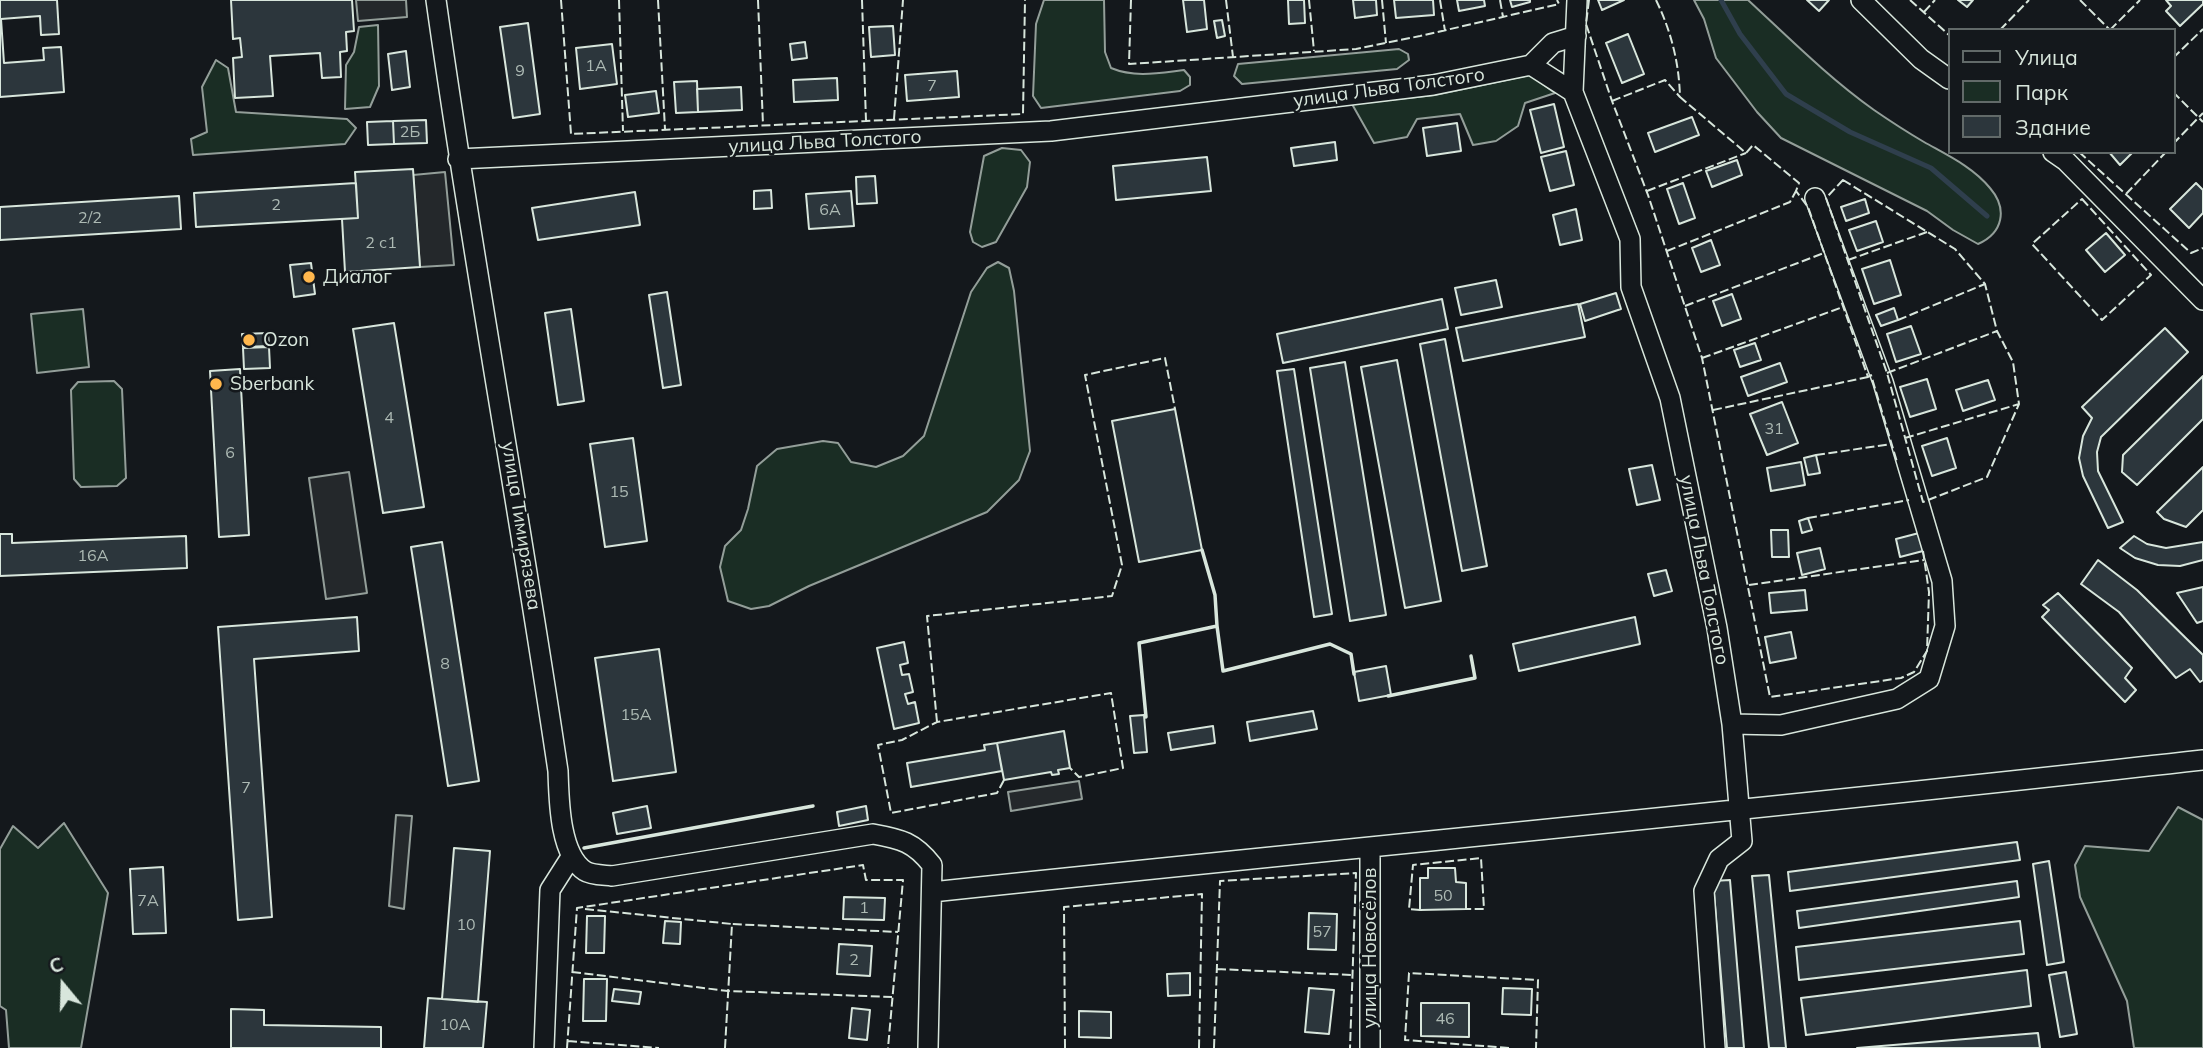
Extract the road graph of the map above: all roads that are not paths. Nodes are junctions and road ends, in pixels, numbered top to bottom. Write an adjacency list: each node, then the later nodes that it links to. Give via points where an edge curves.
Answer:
1 (436, 0): 9 (street, улица Тимирязева)
2 (1577, 0): 4 (street)
3 (1861, 0): 6 (street, via 1921,59)
4 (1576, 36): 5 (street, via 1553,43); 7 (street)
5 (1531, 65): 7 (street); 9 (street, улица Льва Толстого, via 1433,85 1051,131)
6 (1948, 78)
7 (1573, 92): 12 (street, улица Льва Толстого, via 1630,239 1632,287 1670,398)
8 (2056, 154): 11 (street)
9 (458, 159): 16 (street, улица Тимирязева, via 529,572)
10 (1815, 198): 12 (street, via 1883,382 1942,581 1945,626 1929,679 1897,699 1781,725)
11 (2203, 300)
12 (1732, 724): 14 (street, улица Льва Толстого)
13 (2203, 760): 14 (street)
14 (1741, 808): 15 (street); 21 (street, улица Льва Толстого, via 1742,841 1718,859 1704,891)
15 (1370, 848): 17 (street); 20 (street, улица Новосёлов)
16 (571, 856): 17 (street, via 586,872 612,876 873,834 919,848 932,865); 18 (street, via 550,890)
17 (932, 892): 19 (street)
18 (544, 1048)
19 (928, 1048)
20 (1370, 1048)
21 (1715, 1048)

